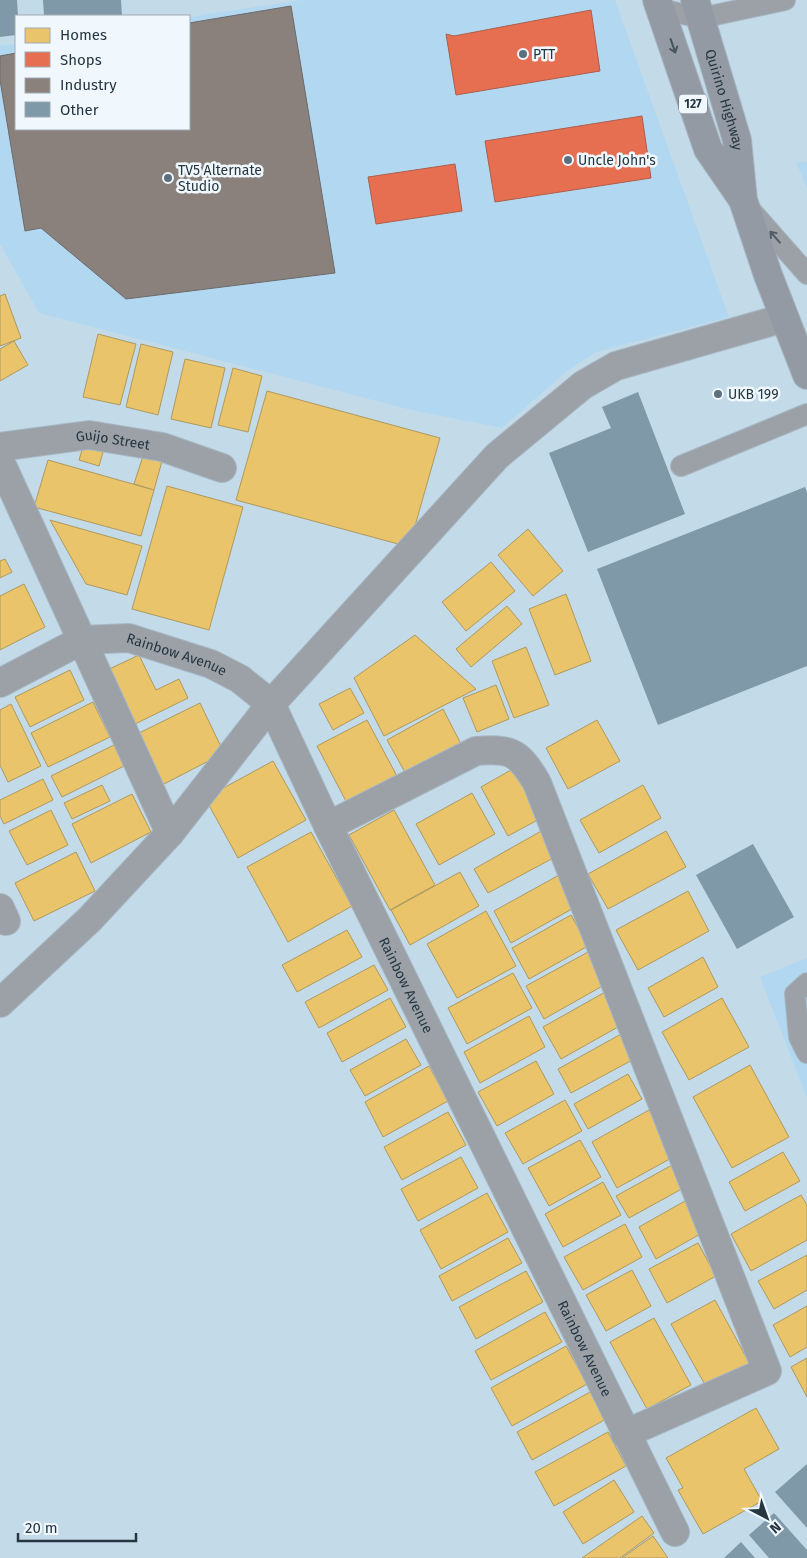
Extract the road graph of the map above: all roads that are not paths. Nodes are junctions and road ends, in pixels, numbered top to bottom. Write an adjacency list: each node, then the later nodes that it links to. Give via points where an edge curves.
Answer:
1 (784, 0): 3 (lane)
2 (659, 5): 3 (lane); 4 (main road, Quirino Highway / 127, one-way to 4, via 708,149)
3 (698, 9): 4 (main road, Quirino Highway / 127, via 737,140)
4 (743, 200): 5 (lane, one-way to 4); 6 (main road, Quirino Highway / 127)
5 (807, 274)
6 (784, 318): 7 (main road, Quirino Highway / 127); 15 (street, via 616,366 583,386 497,456)
7 (807, 375)
8 (807, 414): 11 (lane)
9 (0, 447): 12 (street, Guijo Street, via 90,436 162,448)
10 (0, 460): 13 (street)
11 (681, 466)
12 (222, 468)
13 (82, 640): 14 (street, Rainbow Avenue); 15 (street, Rainbow Avenue, via 129,638 211,664 240,679); 17 (street)
14 (0, 683)
15 (270, 704): 16 (street, Rainbow Avenue); 17 (street)
16 (328, 826): 21 (street, Rainbow Avenue); 21 (street, via 476,750 502,749 516,755 537,783 767,1372)
17 (170, 833): 19 (street, via 90,919)
18 (807, 983): 20 (lane, via 796,994 800,1037)
19 (0, 1003)
20 (807, 1053)
21 (626, 1434): 22 (street, Rainbow Avenue)
22 (675, 1532)

